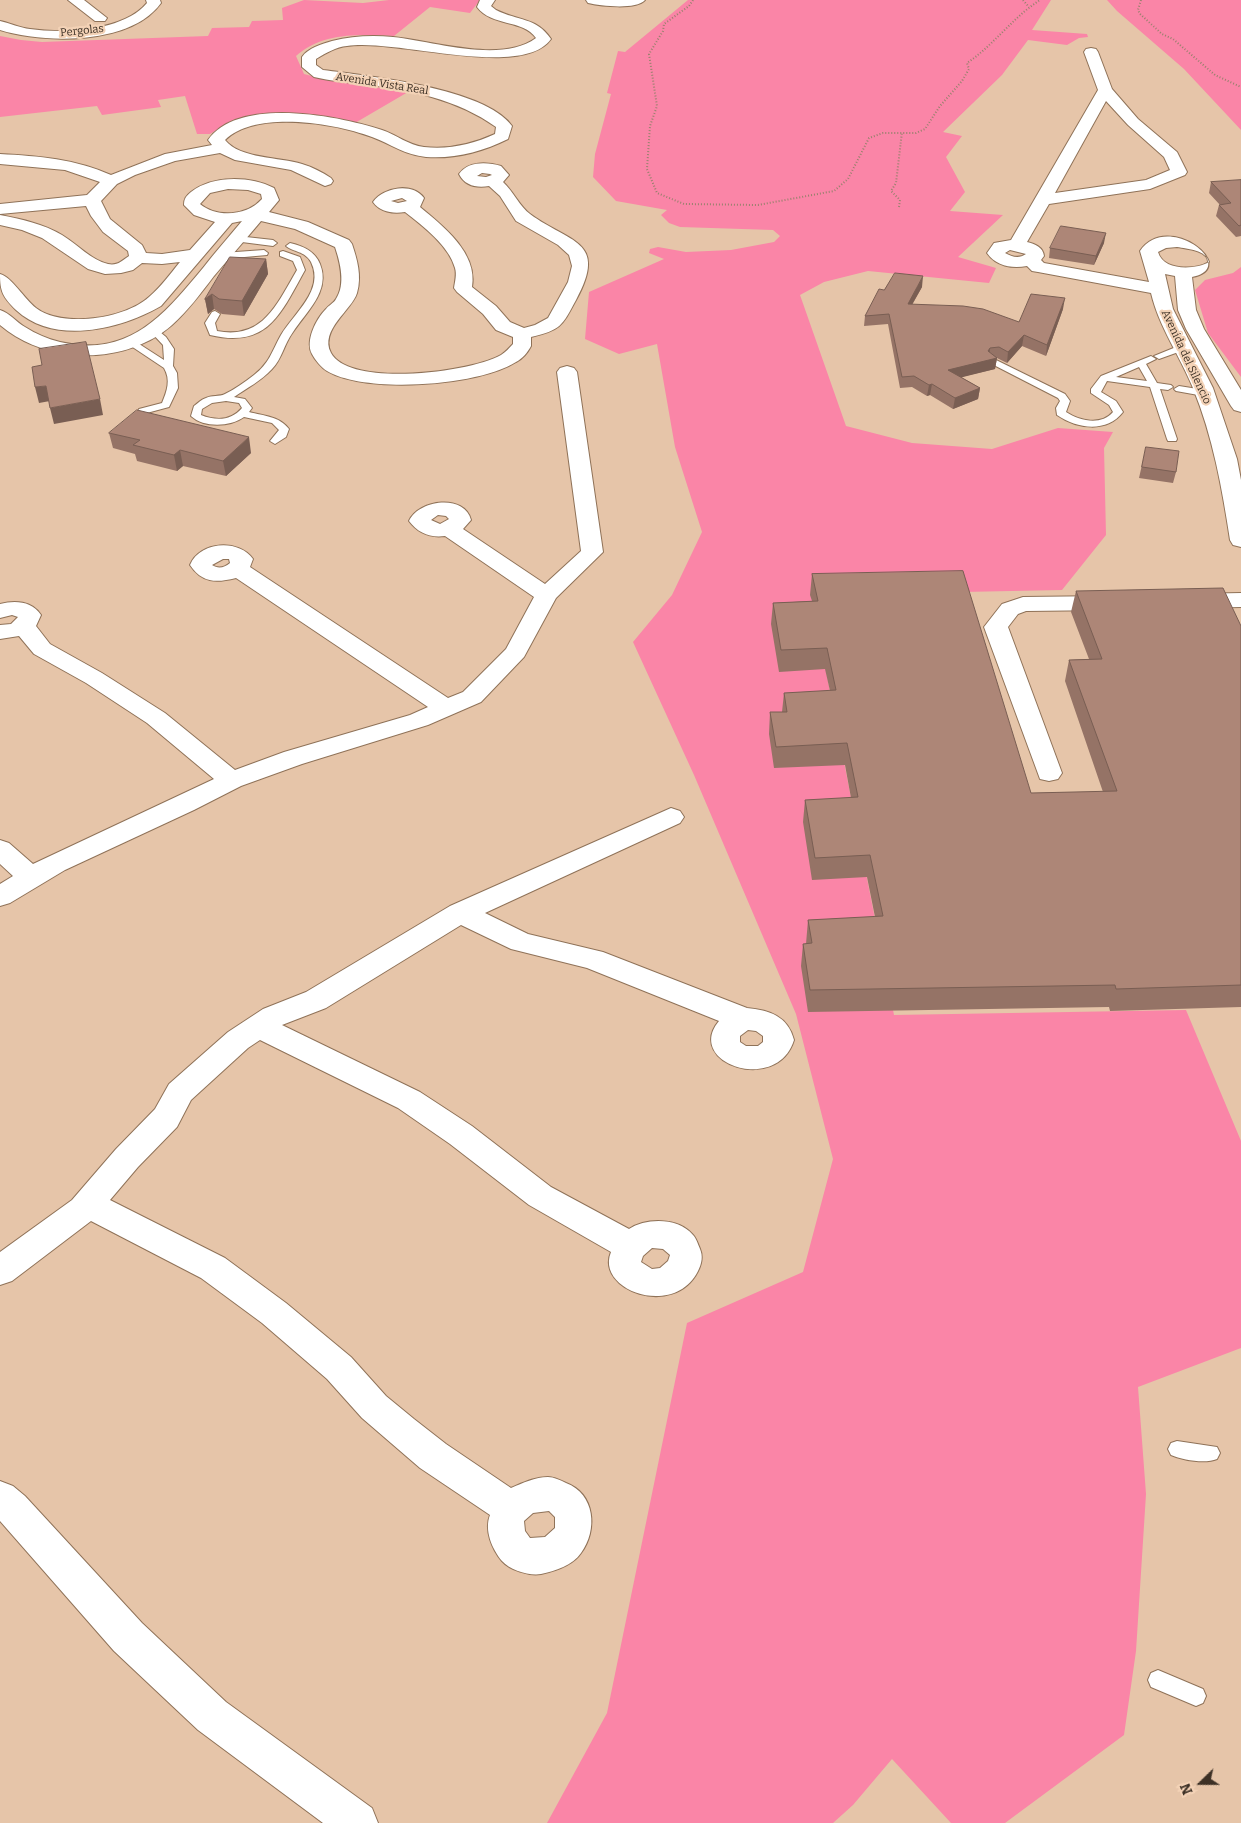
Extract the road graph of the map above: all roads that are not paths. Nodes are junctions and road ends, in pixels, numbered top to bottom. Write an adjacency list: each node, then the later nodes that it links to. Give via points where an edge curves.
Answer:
1 (75, 0): 7 (street)
2 (143, 0): 7 (street, Pergolas, via 126,10)
3 (153, 0): 8 (street, Pergolas, via 150,10 136,19 92,32 41,34)
4 (488, 0): 11 (street, Avenida Vista Real, via 484,8 491,15 527,25 540,31 544,39 538,45 525,49 484,55 394,41 353,41 317,50 309,57 308,67 319,74 417,88 443,95 492,116 504,126 502,136 488,144 438,152 414,150 376,134 294,117 264,118 237,124 221,132 216,140)
5 (593, 0): 6 (street, via 609,3)
6 (638, 0)
7 (100, 18): 8 (street, Pergolas, via 79,24)
8 (0, 25)
9 (1091, 52): 10 (street)
10 (1105, 90): 20 (street); 20 (street, via 1133,122 1171,155 1179,172 1150,184)
11 (220, 148): 13 (street, via 235,155); 15 (street, via 171,157)
12 (0, 159): 15 (street, via 37,160 76,167)
13 (261, 160): 14 (street); 18 (street)
14 (297, 167): 16 (street); 18 (street)
15 (112, 181): 19 (street)
16 (325, 181)
17 (494, 181): 43 (street, via 522,217 564,241 577,253 581,266 577,282 555,322)
18 (257, 186): 23 (street, via 268,191 271,200); 24 (street, via 215,186 192,200 192,205 203,214)
19 (92, 200): 22 (street); 31 (street, via 100,220 136,249)
20 (1043, 200): 38 (street, via 1017,245 1000,247 996,253 1000,258 1012,262 1030,260 1038,267)
21 (408, 206): 43 (street, via 433,226 459,258 466,275 462,288 497,314 503,326)
22 (0, 209)
23 (256, 216): 24 (street); 26 (street); 43 (street, via 296,224 343,244 349,260 350,280 345,300 330,316 321,336 321,352 330,365 353,376 390,380 472,371 508,359 522,346)
24 (227, 218): 29 (street)
25 (0, 220): 31 (street, via 22,224 55,238 96,268 106,270)
26 (236, 239): 30 (street); 30 (lane, via 270,243 263,254)
27 (290, 246): 33 (lane, via 313,257)
28 (283, 254): 34 (lane, via 297,259)
29 (195, 255): 31 (street); 36 (street)
30 (222, 256): 42 (street, via 169,318)
31 (135, 261): 36 (street, via 165,275)
32 (1153, 262): 35 (street); 35 (street, via 1149,251 1171,242 1203,247 1218,258 1218,264 1212,269); 38 (street, Avenida del Silencio)
33 (318, 269): 34 (lane); 37 (lane)
34 (301, 270): 37 (lane)
35 (1183, 272): 58 (street, Avenida del Silencio, via 1187,310 1195,329)
36 (172, 282): 39 (street, via 155,302 140,311 96,324 71,324 36,316)
37 (304, 288): 40 (lane, via 258,332 232,337 213,333 210,323); 57 (lane, via 304,312 287,333 279,353 268,368)
38 (1158, 289): 46 (street, Avenida del Silencio)
39 (3, 290)
40 (215, 314)
41 (0, 316): 44 (street, via 18,332 57,348 94,350)
42 (154, 330): 44 (street); 45 (lane)
43 (522, 334)
44 (130, 342): 47 (lane)
45 (169, 345): 47 (lane); 50 (lane)
46 (1181, 348): 48 (lane); 56 (street, Avenida del Silencio)
47 (146, 352): 50 (lane)
48 (1150, 359): 52 (lane); 53 (lane)
49 (993, 362): 52 (lane, via 1062,396 1065,401 1061,413 1083,423 1102,423 1116,417 1118,408 1114,403 1096,393)
50 (168, 366): 59 (lane, via 173,388 166,405)
51 (567, 372): 66 (street, via 592,552)
52 (1104, 378): 53 (lane)
53 (1154, 385): 54 (lane); 61 (lane)
54 (1168, 387)
55 (1179, 389): 56 (lane)
56 (1204, 393): 64 (street, Avenida del Silencio, via 1226,459)
57 (226, 398): 60 (lane, via 242,400 247,408); 60 (lane, via 209,400 197,408 196,416 208,422 225,422)
58 (1241, 406)
59 (143, 411)
60 (243, 414): 62 (lane, via 275,421 284,429)
61 (1172, 439)
62 (275, 441)
63 (448, 529): 66 (street)
64 (1241, 540)
65 (237, 569): 73 (street)
66 (546, 595): 73 (street, via 516,652 472,697)
67 (1241, 600): 68 (street)
68 (1172, 601)
69 (1132, 602): 74 (street, via 1023,604 1010,609 996,627)
70 (0, 611): 71 (street, via 26,610 30,615)
71 (24, 627): 72 (street); 75 (street, via 42,649 156,718)
72 (0, 632)
73 (446, 708): 75 (street, via 419,720)
74 (1049, 773)
75 (232, 780): 78 (street, via 56,863)
76 (671, 817): 80 (street)
77 (0, 849): 78 (street)
78 (31, 878): 79 (street)
79 (0, 896)
80 (460, 914): 81 (street, via 521,942 593,959); 82 (street, via 316,1000 273,1017)
81 (744, 1020)
82 (259, 1027): 83 (street, via 238,1040 180,1092 166,1118); 84 (street, via 409,1100 462,1135 540,1196)
83 (87, 1204): 85 (street); 89 (street, via 213,1268 274,1313 339,1368 374,1407 433,1456)
84 (630, 1246)
85 (0, 1271)
86 (1177, 1449): 87 (lane)
87 (1211, 1453)
88 (0, 1498): 92 (street, via 128,1637 212,1716)
89 (512, 1509)
90 (1158, 1680): 91 (lane)
91 (1196, 1696)
92 (357, 1823)

